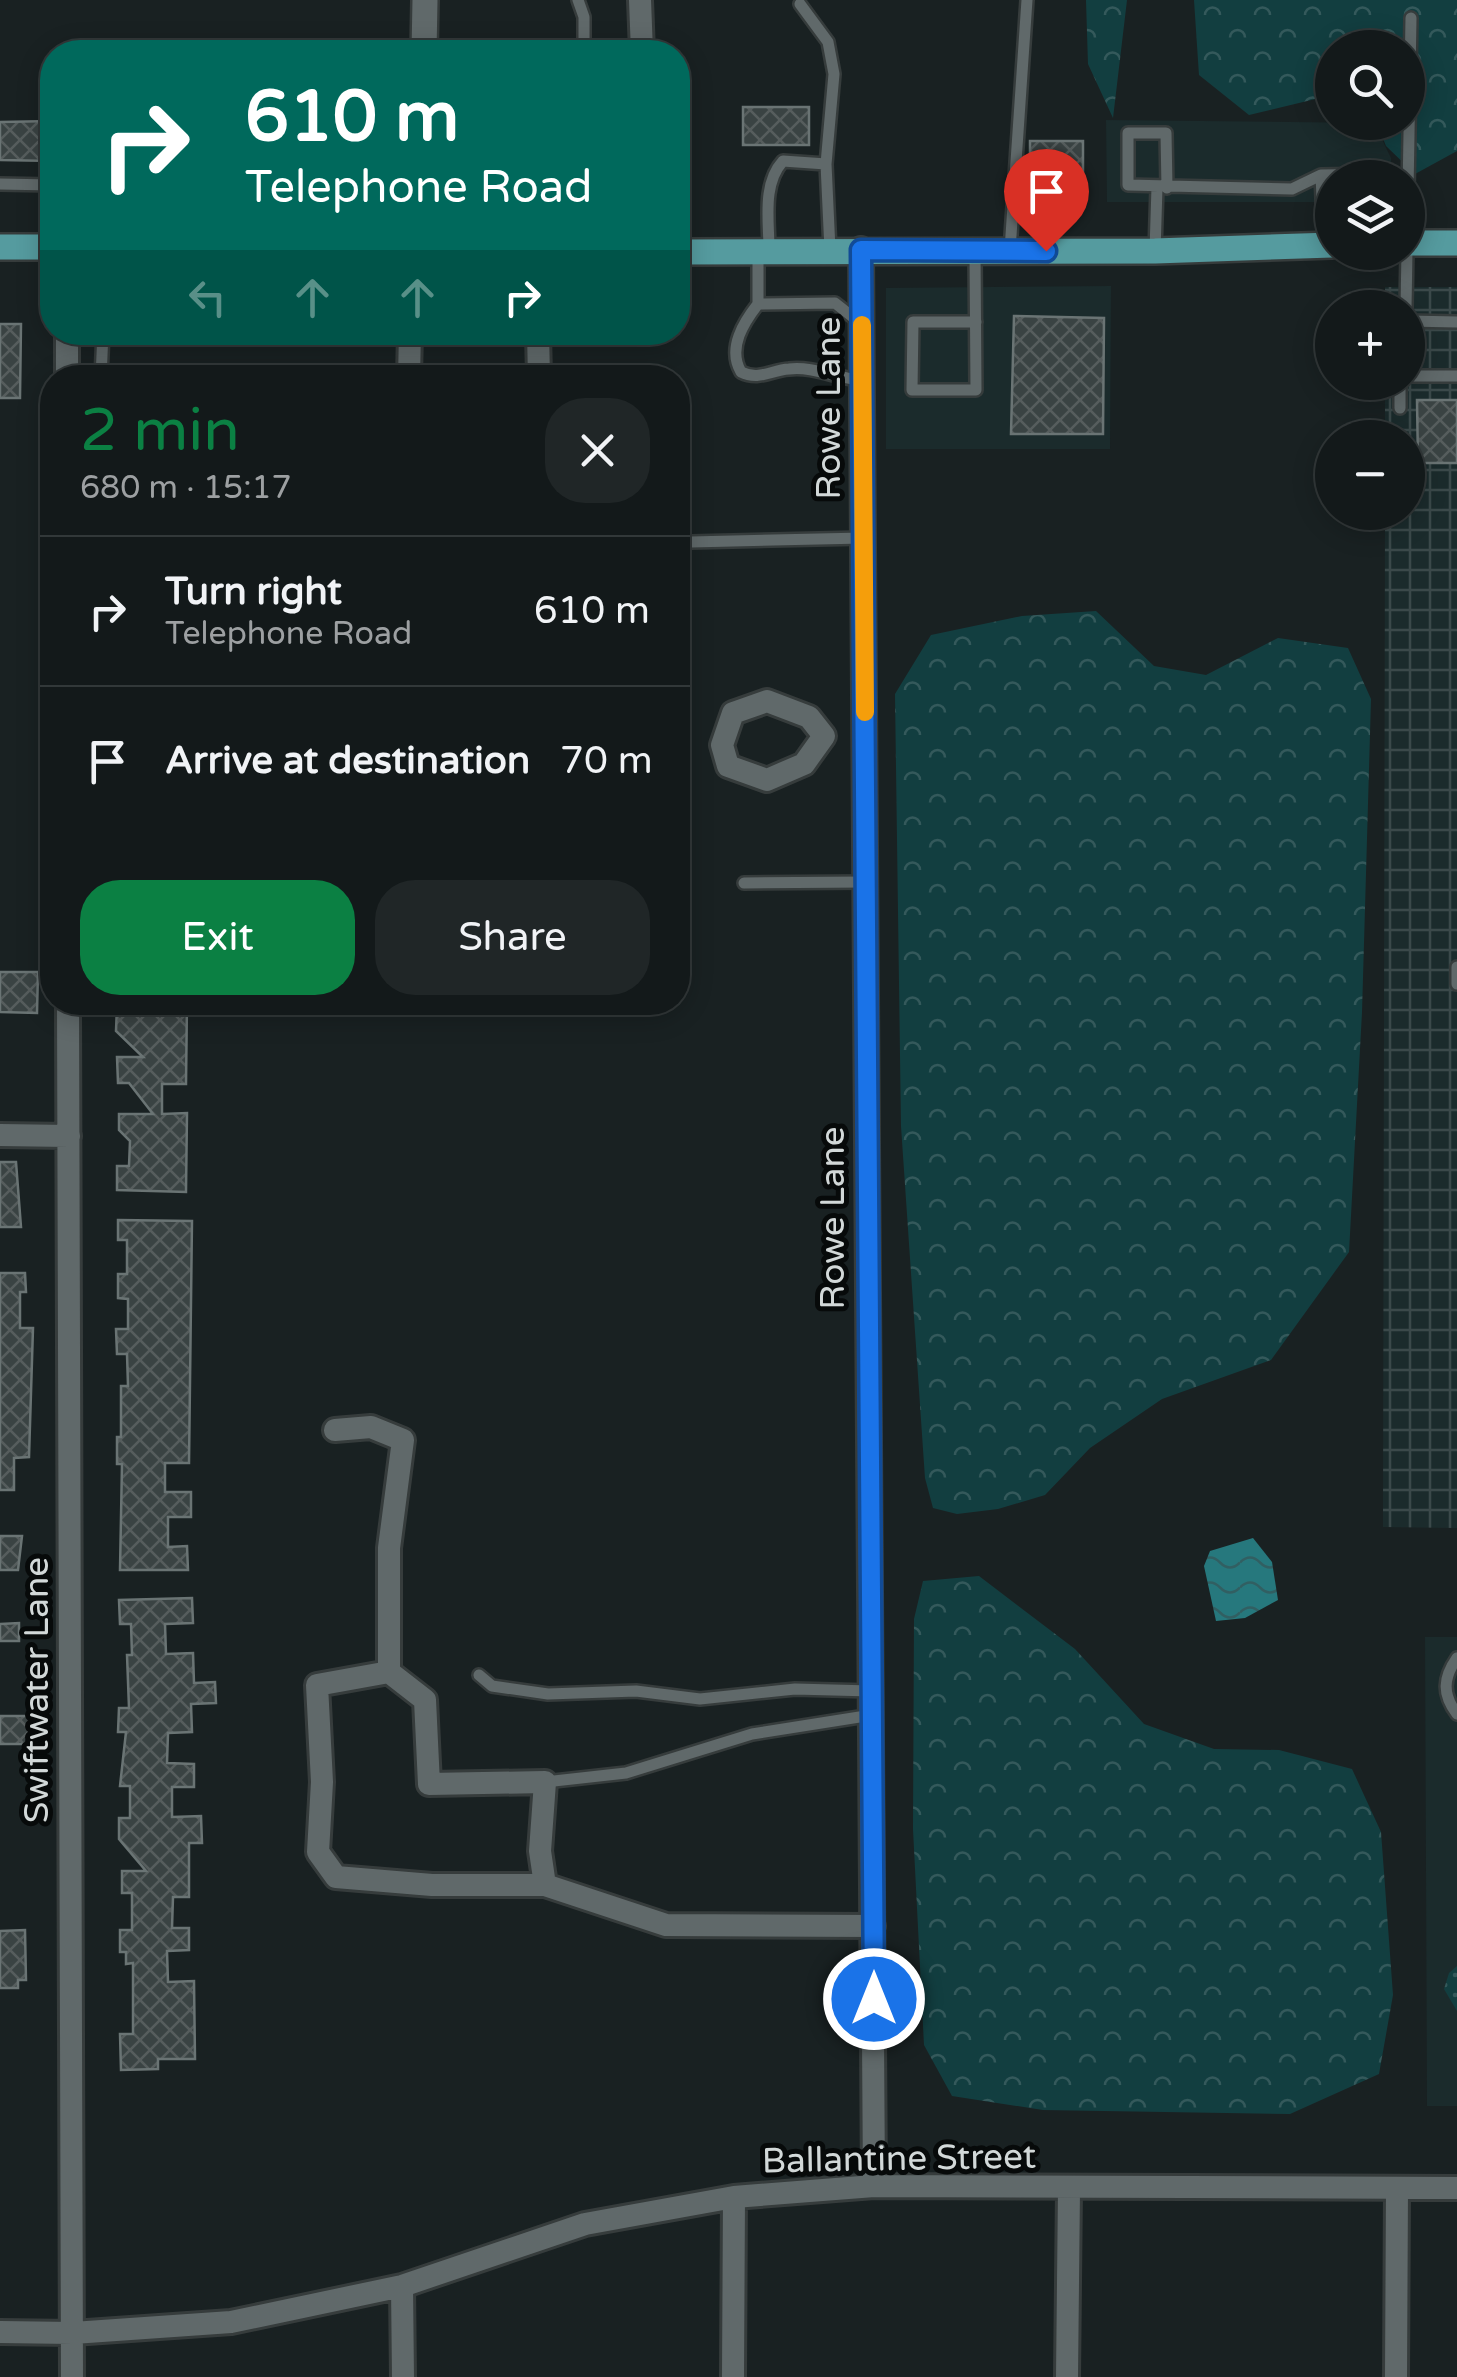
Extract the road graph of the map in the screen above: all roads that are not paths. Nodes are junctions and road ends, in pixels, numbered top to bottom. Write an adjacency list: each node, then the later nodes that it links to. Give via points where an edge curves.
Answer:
1 (425, 0): 7 (main road)
2 (578, 0): 8 (lane)
3 (640, 0): 9 (street)
4 (1027, 0): 24 (lane)
5 (800, 4): 11 (lane, via 828,42 834,74)
6 (1411, 18): 10 (lane)
7 (424, 40)
8 (584, 40)
9 (642, 40)
10 (1409, 160)
11 (826, 164): 21 (lane, via 783,161 772,172); 22 (lane)
12 (1315, 178): 15 (lane, via 1292,190)
13 (0, 184): 14 (lane)
14 (40, 185)
15 (1162, 188): 15 (lane, via 1166,133 1128,133 1128,185); 25 (lane)
16 (1425, 243): 17 (main road)
17 (1457, 244)
18 (1315, 246): 25 (main road)
19 (0, 247): 20 (main road)
20 (40, 247)
21 (764, 250): 22 (main road); 26 (main road); 28 (lane)
22 (830, 250): 23 (main road)
23 (861, 250): 27 (main road); 32 (street, Rowe Lane)
24 (1010, 251): 25 (main road); 27 (main road)
25 (1155, 251)
26 (690, 252)
27 (976, 252): 30 (lane)
28 (758, 304): 32 (lane, via 835,303); 35 (lane, via 738,340 742,372 758,376 788,368)
29 (1425, 321): 31 (lane)
30 (976, 322): 30 (lane, via 976,390 912,390 913,322)
31 (1457, 322)
32 (862, 325): 35 (street, Rowe Lane)
33 (1425, 376): 34 (lane)
34 (1457, 376)
35 (862, 380): 38 (street, Rowe Lane)
36 (1400, 400): 37 (lane)
37 (1400, 408)
38 (864, 538): 39 (lane); 41 (street, Rowe Lane)
39 (691, 542)
40 (824, 736): 41 (street)
41 (865, 737): 43 (street, Rowe Lane)
42 (744, 882): 43 (lane)
43 (865, 882): 53 (street, Rowe Lane)
44 (1457, 966): 45 (lane)
45 (1457, 984)
46 (68, 1015): 48 (street, Swiftwater Lane)
47 (0, 1136): 48 (street)
48 (69, 1136): 66 (street, Swiftwater Lane)
49 (335, 1430): 51 (street, via 372,1428 403,1440 389,1548)
50 (1457, 1658): 55 (lane, via 1445,1680 1447,1701)
51 (389, 1672): 56 (street, via 425,1700 429,1784); 57 (street, via 318,1685 318,1852 336,1877 432,1886)
52 (479, 1675): 53 (lane, via 492,1686 548,1694 636,1691 700,1699 794,1689)
53 (872, 1690): 54 (street, Rowe Lane)
54 (872, 1714): 56 (lane, via 752,1734 626,1773); 58 (street, Rowe Lane)
55 (1457, 1714)
56 (545, 1782): 57 (street, via 540,1852)
57 (546, 1885): 58 (street, via 666,1925)
58 (873, 1926): 59 (street, Rowe Lane)
59 (874, 2186): 62 (street, Ballantine Street); 63 (street, Ballantine Street)
60 (1397, 2188): 61 (street, Ballantine Street); 62 (street, Ballantine Street); 71 (street)
61 (1457, 2188)
62 (1069, 2189): 70 (street)
63 (734, 2197): 64 (street, Ballantine Street, via 585,2224); 69 (street)
64 (402, 2286): 66 (street, Ballantine Street, via 230,2322); 68 (street)
65 (0, 2332): 66 (street, Ballantine Street)
66 (73, 2333): 67 (street, Swiftwater Lane)
67 (72, 2377)
68 (402, 2377)
69 (733, 2377)
70 (1067, 2377)
71 (1396, 2377)

